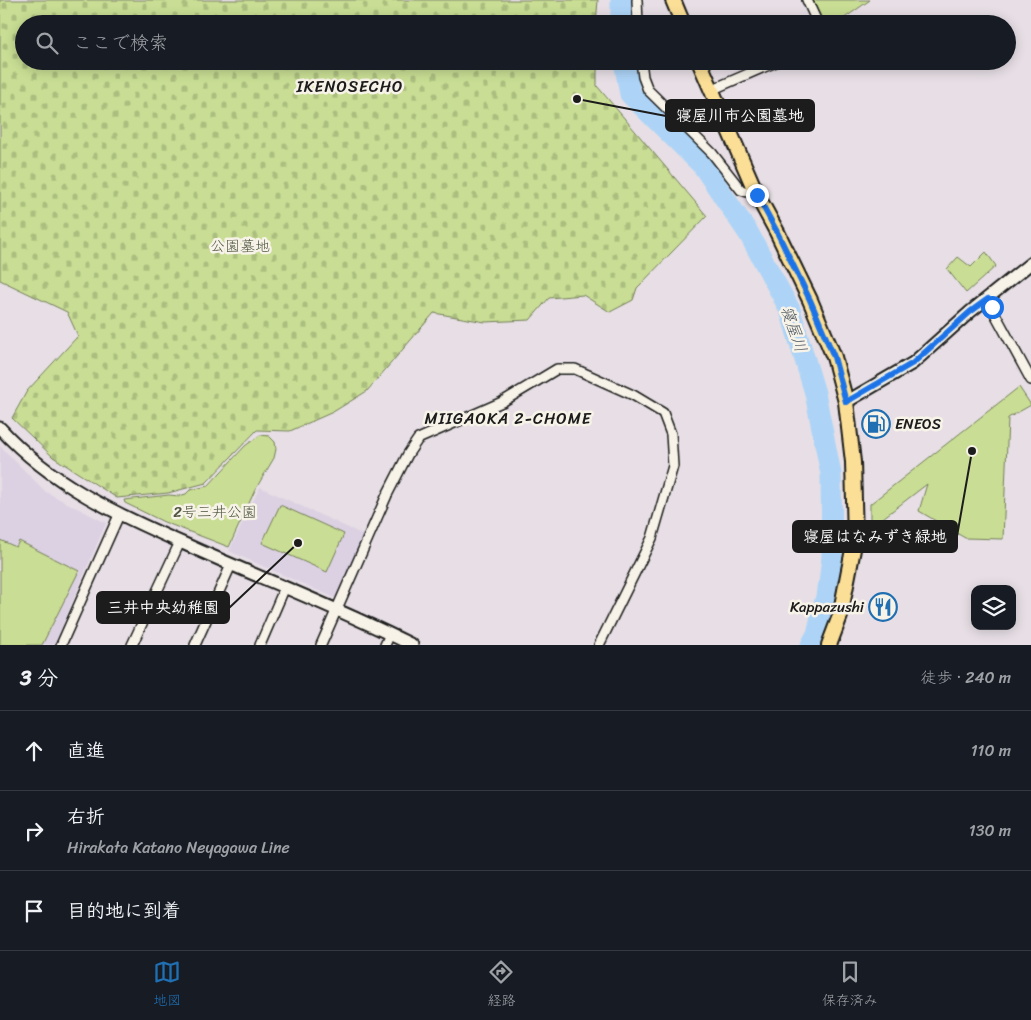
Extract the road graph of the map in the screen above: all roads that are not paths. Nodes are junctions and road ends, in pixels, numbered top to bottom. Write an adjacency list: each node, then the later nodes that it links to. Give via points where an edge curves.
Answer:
1 (637, 0): 4 (street)
2 (673, 0): 5 (main road)
3 (807, 0): 6 (street)
4 (638, 15)
5 (679, 15)
6 (814, 15)
7 (643, 70): 11 (street, via 648,90 712,153 740,190)
8 (703, 70): 10 (main road)
9 (757, 70): 10 (street)
10 (711, 90): 11 (main road)
11 (757, 195): 15 (main road, via 806,292 834,357)
12 (1031, 263): 13 (street)
13 (988, 299): 14 (street); 15 (street, via 913,363)
14 (1031, 380)
15 (846, 402): 31 (main road, via 853,462 856,538 840,616)
16 (0, 428): 17 (street, via 38,464)
17 (119, 515): 18 (street); 23 (street)
18 (180, 542): 19 (street); 24 (street)
19 (231, 565): 20 (street); 25 (street)
20 (285, 587): 21 (street); 26 (street)
21 (337, 610): 22 (street); 27 (street); 30 (street, via 387,496 418,439 502,402 557,369 575,369 633,395 662,413 671,434 673,466 652,538)
22 (390, 634): 28 (street); 29 (street)
23 (61, 645)
24 (132, 645)
25 (195, 645)
26 (260, 645)
27 (321, 645)
28 (385, 645)
29 (412, 645)
30 (599, 645)
31 (829, 645)

